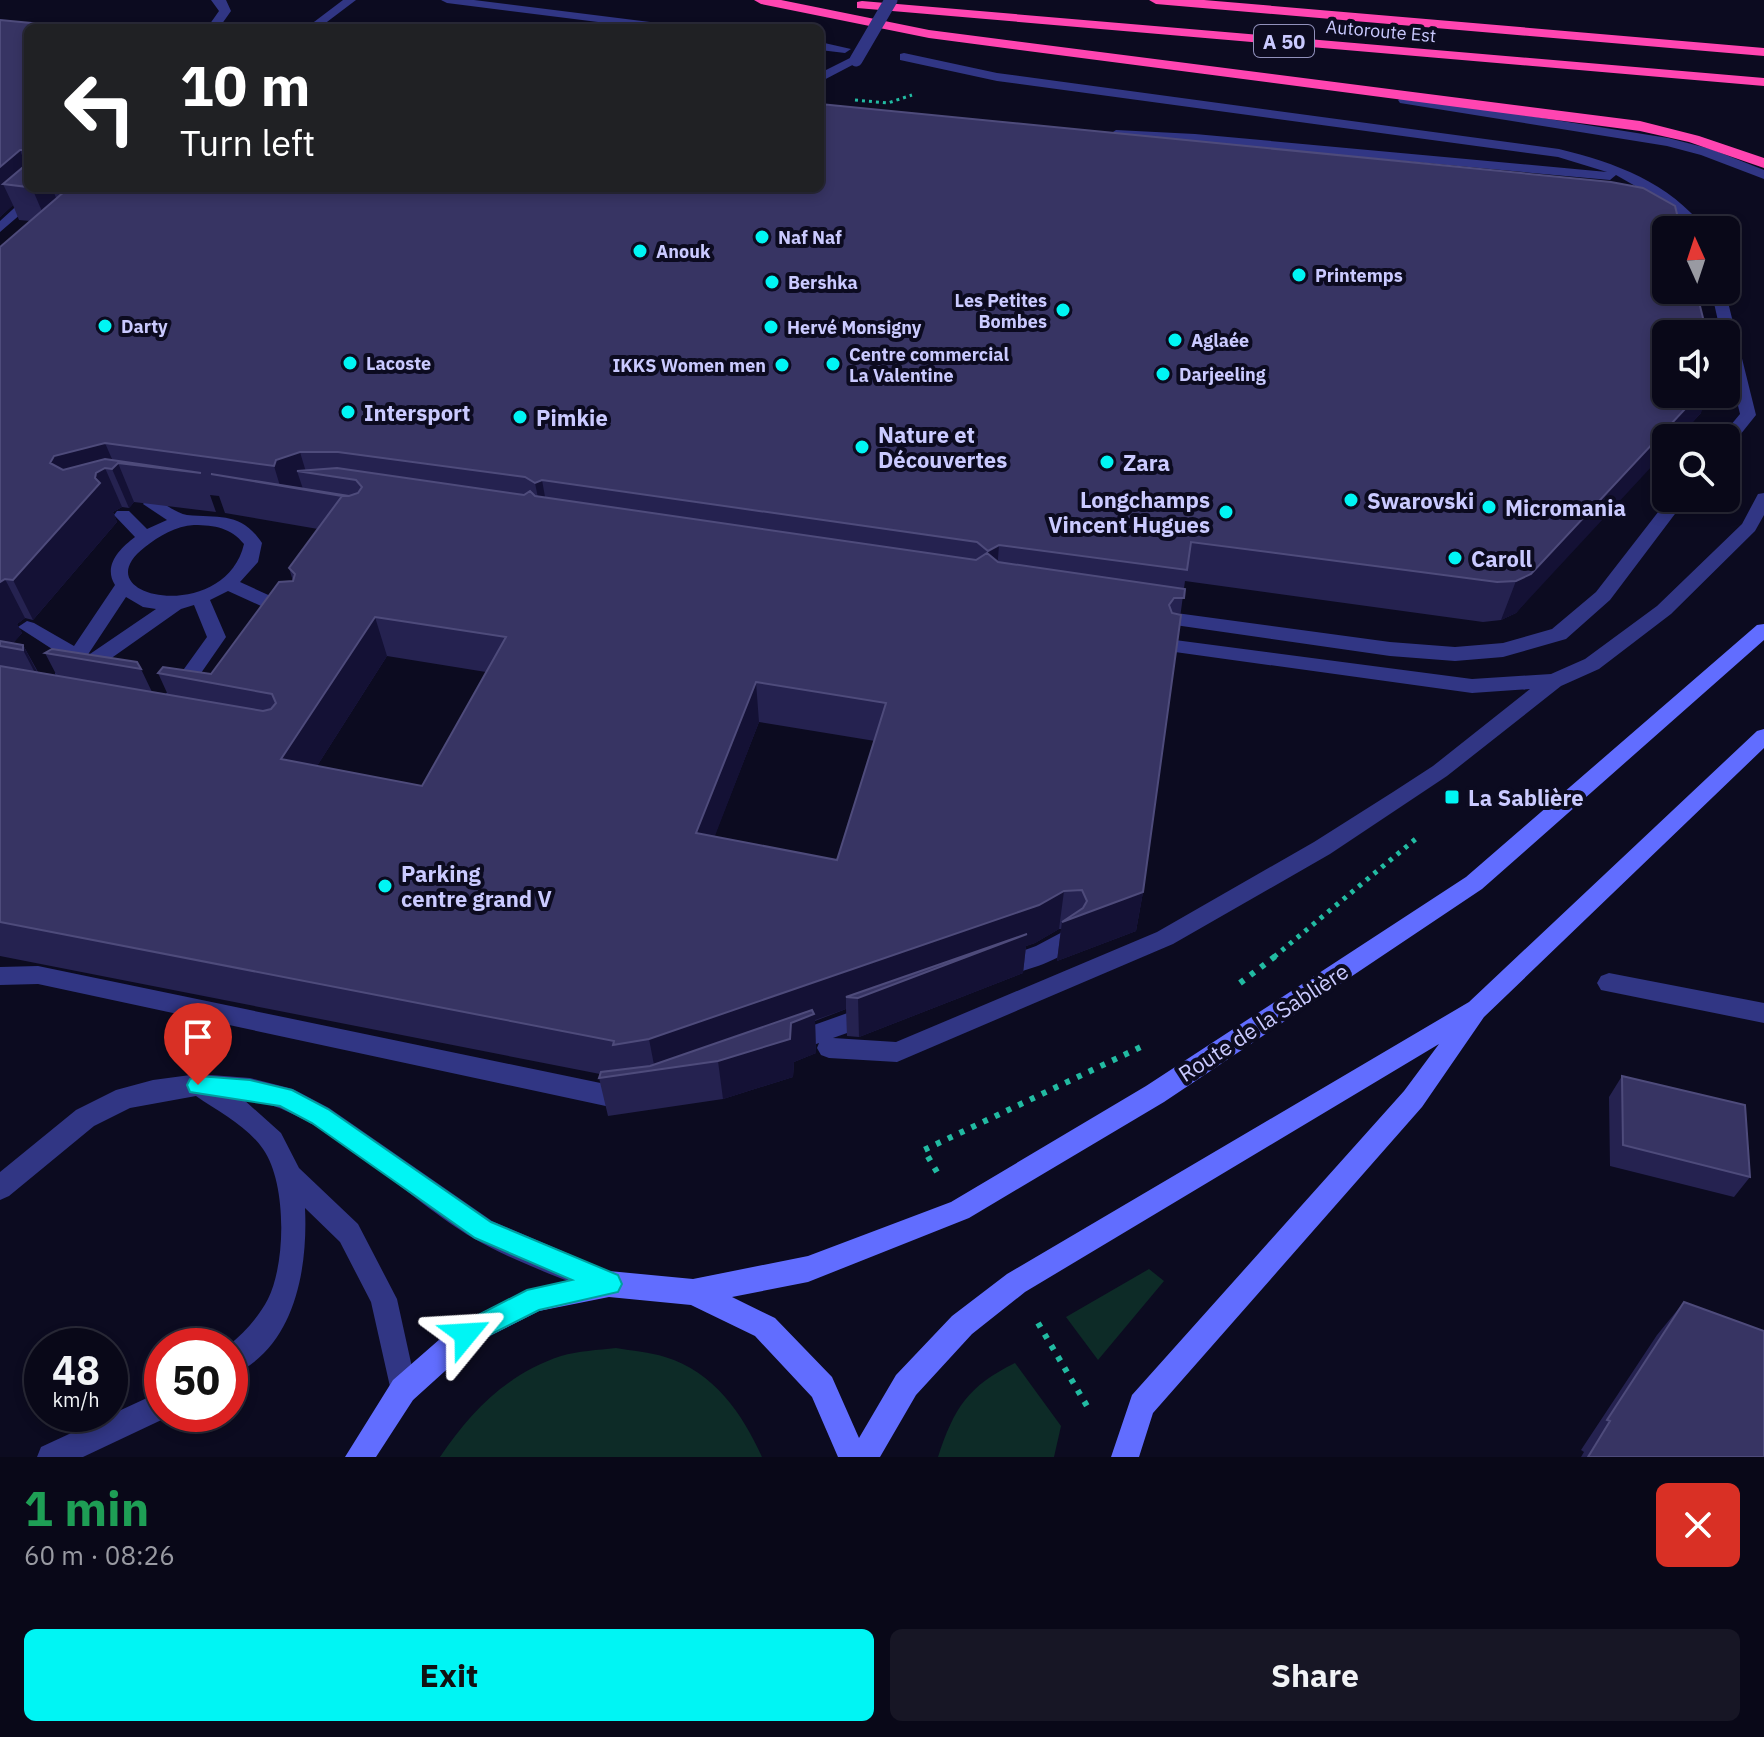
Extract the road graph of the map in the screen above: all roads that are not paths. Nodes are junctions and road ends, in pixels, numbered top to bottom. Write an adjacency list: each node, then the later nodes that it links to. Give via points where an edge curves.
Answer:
1 (217, 0): 8 (lane, via 225,11)
2 (350, 0): 9 (lane)
3 (447, 0): 10 (lane)
4 (761, 0): 16 (highway, via 929,34)
5 (804, 0): 17 (highway, Autoroute Est / A 50)
6 (891, 0): 15 (lane, bridge, via 856,60)
7 (1156, 0): 13 (highway, Autoroute Est / A 50)
8 (216, 24)
9 (317, 24)
10 (642, 24)
11 (824, 46): 12 (lane)
12 (845, 49)
13 (1764, 52)
14 (904, 57): 21 (lane, via 997,77 1559,153)
15 (824, 76)
16 (1250, 76): 19 (highway, via 1640,126); 20 (lane, via 1668,142)
17 (1764, 82)
18 (1106, 134): 21 (lane)
19 (1764, 163)
20 (1764, 175)
21 (1639, 178): 23 (lane)
22 (40, 192): 24 (lane)
23 (1686, 216)
24 (0, 228)
25 (1721, 304): 26 (lane, via 1748,415)
26 (1740, 424)
27 (175, 497): 31 (lane, via 148,498)
28 (1764, 498): 45 (lane, via 1749,527 1664,610 1592,664)
29 (1667, 512): 39 (lane, via 1603,596 1559,634 1503,650 1455,654 1390,649)
30 (123, 515): 34 (lane)
31 (183, 521): 33 (lane, via 226,521); 34 (lane)
32 (260, 521): 33 (lane)
33 (242, 528): 35 (lane, via 252,538 254,551 250,564)
34 (145, 537): 36 (lane, via 121,562)
35 (228, 584): 37 (lane); 40 (lane)
36 (123, 587): 38 (lane, via 136,597); 44 (lane)
37 (200, 598): 38 (lane); 46 (lane, via 217,637)
38 (177, 603): 44 (lane, via 56,687)
39 (1142, 614)
40 (297, 615)
41 (27, 627): 44 (lane)
42 (1764, 630): 62 (main road, Route de la Sablière, via 1474,883 1155,1094 960,1210 808,1269)
43 (1175, 646): 45 (lane, via 1472,686)
44 (78, 657)
45 (1554, 681): 55 (lane, via 1400,798 1165,938 897,1052)
46 (168, 705)
47 (1764, 736): 52 (main road)
48 (1068, 938): 49 (lane, via 1044,953)
49 (986, 974)
50 (0, 976): 58 (lane, via 38,975 615,1097)
51 (1609, 983): 54 (lane)
52 (1477, 1009): 69 (main road, via 1016,1283 962,1325 906,1385); 70 (main road, via 1413,1099 1142,1405)
53 (885, 1010): 56 (lane)
54 (1764, 1013)
55 (829, 1048)
56 (770, 1051)
57 (198, 1085): 59 (lane, via 241,1111 272,1141); 60 (lane, via 125,1098 85,1118); 61 (lane, via 284,1097 320,1116 483,1230)
58 (657, 1090)
59 (290, 1176): 63 (lane, via 295,1243 288,1288 266,1326); 64 (lane, via 349,1233 384,1299)
60 (0, 1188)
61 (609, 1284): 62 (main road); 64 (main road, via 536,1299 466,1334)
62 (693, 1292): 68 (main road, via 765,1327 822,1387)
63 (248, 1344)
64 (403, 1390): 67 (main road)
65 (144, 1413): 66 (lane)
66 (51, 1457)
67 (359, 1457)
68 (853, 1457)
69 (864, 1457)
70 (1125, 1457)

